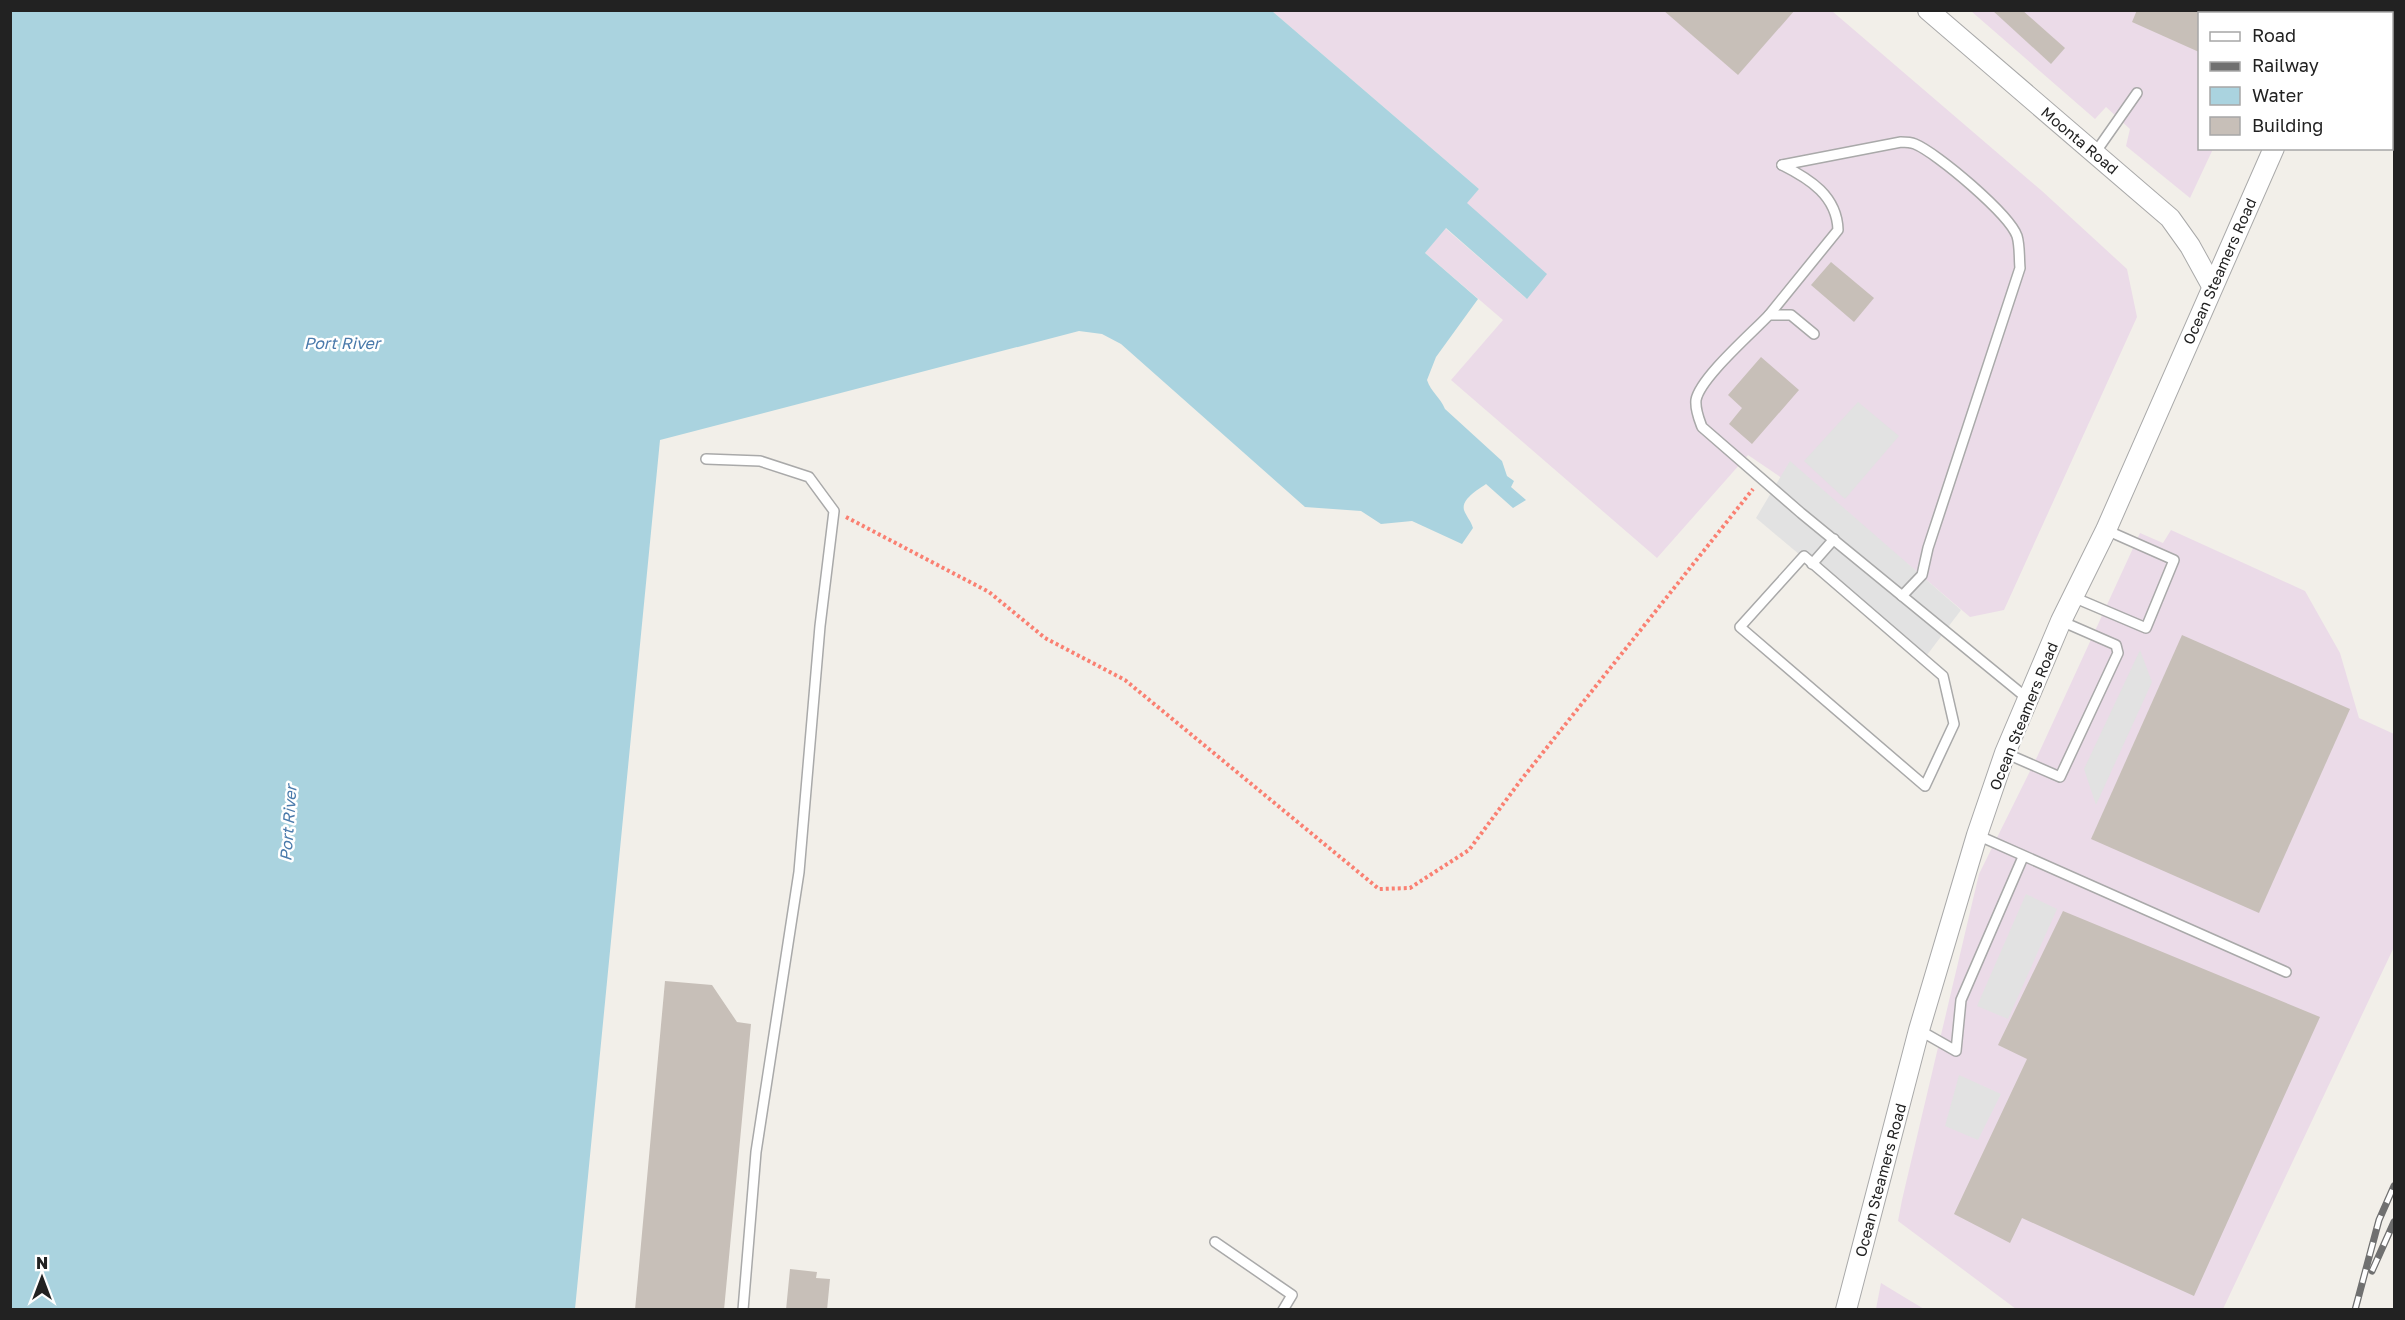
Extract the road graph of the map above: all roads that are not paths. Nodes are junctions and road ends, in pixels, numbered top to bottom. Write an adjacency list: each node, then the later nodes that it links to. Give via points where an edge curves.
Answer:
1 (1928, 10): 4 (street, Moonta Road)
2 (2137, 93): 4 (lane)
3 (2273, 150): 5 (street, Ocean Steamers Road)
4 (2095, 153): 5 (street, Moonta Road, via 2170,218)
5 (2212, 286): 9 (street, Ocean Steamers Road)
6 (1769, 315): 7 (lane, via 1791,315); 10 (lane, via 1702,385 1696,400 1697,415 1702,427); 12 (lane, via 1838,230 1837,214 1827,195 1802,174 1782,165 1913,143 1977,191 2010,223 2016,235 2019,268 1922,575)
7 (1814, 334)
8 (706, 459): 22 (lane, via 760,461 809,477 834,511 820,627 800,872 756,1152)
9 (2106, 530): 13 (street, Ocean Steamers Road); 13 (lane, via 2174,560 2146,628)
10 (1834, 539): 11 (lane); 12 (lane)
11 (1812, 564): 11 (lane, via 1804,556 1740,627 1925,786 1954,724 1943,676)
12 (1902, 596): 15 (lane)
13 (2073, 597): 14 (street, Ocean Steamers Road)
14 (2061, 621): 15 (street, Ocean Steamers Road); 16 (lane, via 2116,645 2118,653 2060,777)
15 (2028, 699): 16 (street, Ocean Steamers Road)
16 (2005, 753): 17 (street, Ocean Steamers Road)
17 (1977, 835): 18 (lane); 20 (street, Ocean Steamers Road)
18 (2023, 857): 19 (lane); 20 (lane, via 1961,1000 1956,1051)
19 (2286, 972)
20 (1919, 1030): 24 (street, Ocean Steamers Road)
21 (1215, 1242): 23 (lane, via 1292,1295)
22 (742, 1310)
23 (1283, 1310)
24 (1846, 1310)

